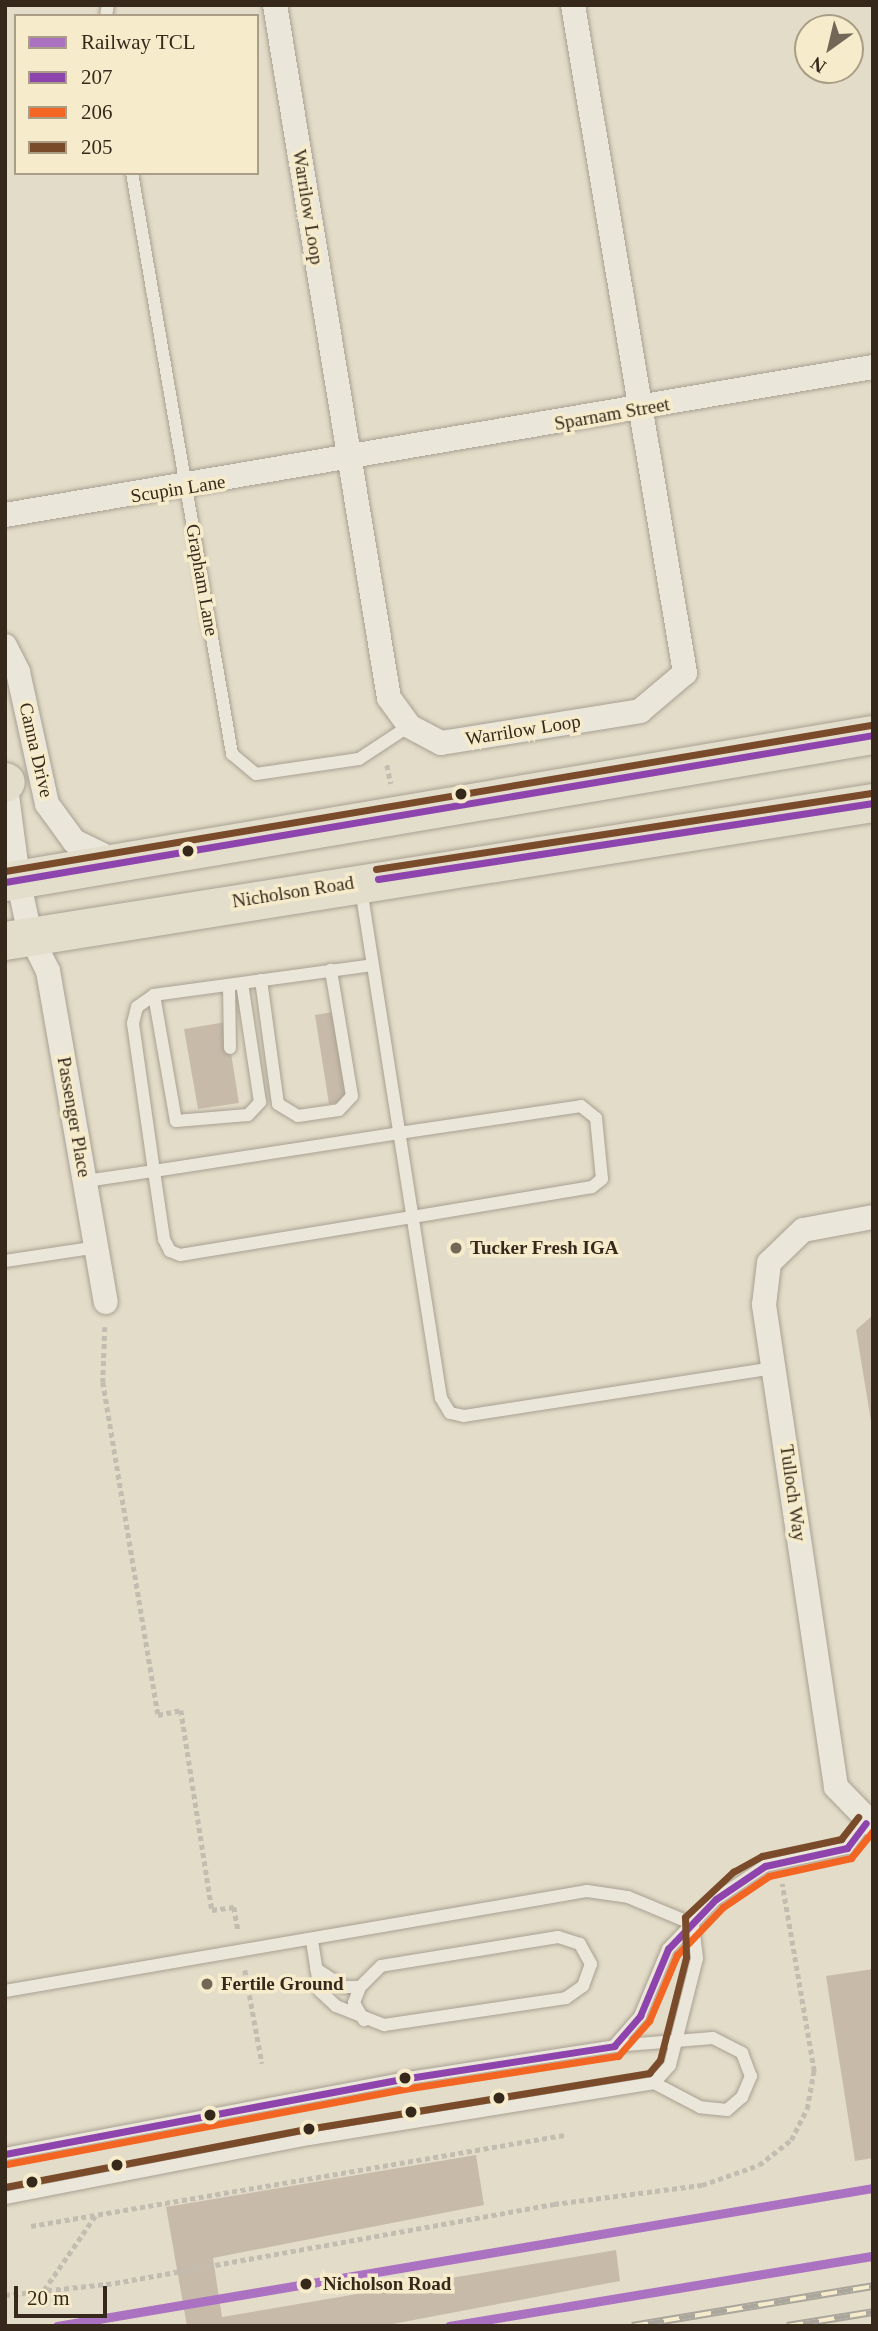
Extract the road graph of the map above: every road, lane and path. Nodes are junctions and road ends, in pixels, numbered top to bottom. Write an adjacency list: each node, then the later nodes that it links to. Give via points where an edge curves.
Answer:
1 (275, 5): 6 (street, Warrilow Loop)
2 (573, 5): 5 (street, Warrilow Loop)
3 (132, 175): 7 (lane, Grapham Lane)
4 (873, 367): 5 (street, Sparnam Street)
5 (640, 409): 6 (street, Sparnam Street); 10 (street, Warrilow Loop, via 685,673 640,711 441,743)
6 (351, 460): 7 (street, Scupin Lane); 10 (street, Warrilow Loop, via 389,698)
7 (187, 488): 8 (street, Scupin Lane); 10 (lane, Grapham Lane, via 232,754 256,774 359,758)
8 (5, 515)
9 (5, 646): 14 (street, Canna Drive, via 18,672 47,804 74,841)
10 (409, 726)
11 (873, 735): 14 (main road)
12 (5, 782): 15 (street, Canna Drive)
13 (873, 803): 16 (main road, Nicholson Road)
14 (119, 863): 15 (main road)
15 (12, 881): 17 (street, Canna Drive)
16 (359, 882): 17 (main road, Nicholson Road); 18 (lane)
17 (18, 938): 26 (street, Passenger Place, via 48,971)
18 (372, 965): 19 (lane); 24 (lane)
19 (331, 970): 20 (lane); 20 (lane, via 352,1096 339,1110 298,1116 278,1104)
20 (261, 980): 21 (lane)
21 (236, 984): 22 (lane); 22 (lane, via 260,1102 248,1115 176,1121); 23 (lane)
22 (154, 995): 25 (lane, via 137,1007 133,1023)
23 (230, 1048)
24 (399, 1133): 25 (lane); 27 (lane); 27 (lane, via 581,1106 596,1118 605,1165 602,1179 592,1186)
25 (154, 1171): 26 (lane); 27 (lane, via 164,1239 170,1251 180,1255)
26 (86, 1181): 29 (street, Passenger Place)
27 (412, 1217): 32 (lane, via 440,1398 450,1413 464,1416)
28 (873, 1217): 32 (street, Tulloch Way, via 803,1230 769,1263 764,1305)
29 (97, 1247): 30 (lane); 31 (street, Passenger Place)
30 (5, 1261)
31 (106, 1302): 37 (path, via 103,1382 158,1715 181,1710 212,1910 233,1907)
32 (774, 1368): 33 (street, Tulloch Way, via 836,1787)
33 (869, 1824): 34 (lane, via 847,1848)
34 (779, 1864): 35 (lane, via 738,1881); 51 (path, via 814,2071 807,2109 790,2140 759,2165 702,2185 554,2204 115,2283)
35 (693, 1924): 36 (lane, via 628,1896 587,1891); 42 (lane, via 697,1958); 43 (lane, via 668,1949 640,2016)
36 (312, 1941): 37 (lane); 38 (lane)
37 (242, 1952): 40 (lane); 44 (path)
38 (316, 1969): 39 (lane, via 344,1987); 41 (lane, via 320,1991)
39 (360, 1987): 41 (lane, via 354,2003); 41 (lane, via 381,1966 558,1937 580,1944 591,1964 583,1986 566,1998 384,2025)
40 (5, 1991)
41 (364, 2020)
42 (677, 2040): 43 (lane); 45 (lane, via 670,2065); 45 (lane, via 713,2038 742,2053 751,2076 742,2097 727,2110 700,2107)
43 (614, 2046): 47 (lane, via 376,2083)
44 (262, 2063)
45 (654, 2083): 48 (lane, via 309,2139)
46 (564, 2134): 49 (path)
47 (5, 2154)
48 (5, 2198)
49 (95, 2216): 50 (path); 51 (path)
50 (31, 2226)
51 (43, 2290): 52 (path)
52 (5, 2295)

